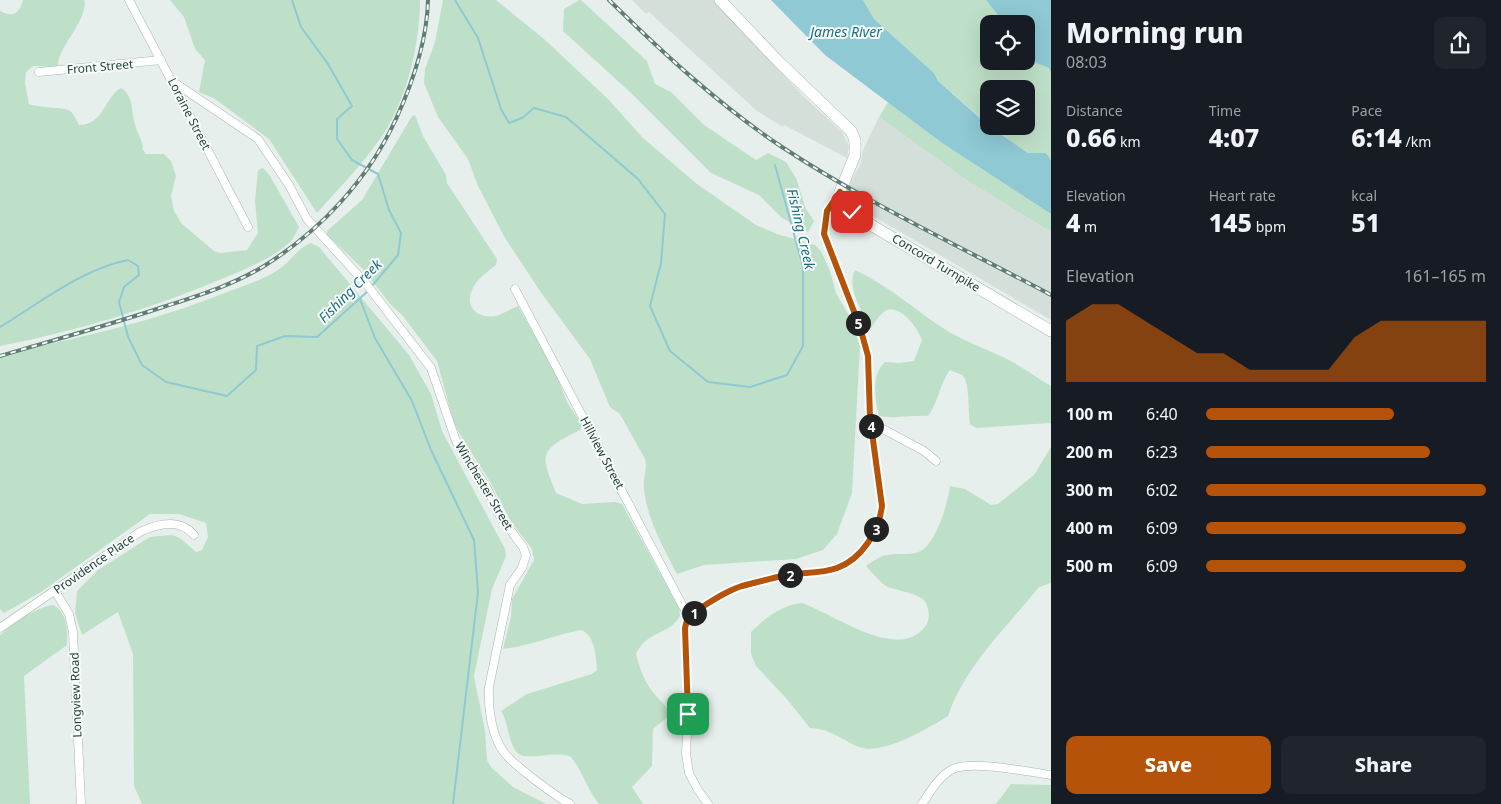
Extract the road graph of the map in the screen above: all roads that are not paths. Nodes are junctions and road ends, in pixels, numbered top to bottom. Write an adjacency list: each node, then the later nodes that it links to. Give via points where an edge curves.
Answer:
1 (129, 0): 3 (street, Loraine Street)
2 (720, 0): 6 (street, via 851,131 855,155)
3 (162, 60): 4 (street, Front Street); 5 (street, Loraine Street)
4 (39, 72)
5 (172, 81): 7 (street, Loraine Street); 18 (street, Winchester Street, via 258,139 308,219 370,288 431,368 456,440 487,488 500,516 523,546 524,562 510,585 488,703 503,750)
6 (840, 192): 9 (street, Concord Turnpike, via 843,205 859,218); 10 (street, via 827,211 824,234 868,356)
7 (248, 227)
8 (516, 289): 14 (street, Hillview Street)
9 (1051, 331)
10 (871, 430): 11 (street, via 883,429); 14 (street, via 882,506 872,537 859,554 836,569 789,575 740,587)
11 (936, 461)
12 (194, 535): 13 (street, Providence Place, via 180,525 163,524 146,530 123,542)
13 (55, 591): 15 (street, Providence Place); 17 (street, Longview Road, via 70,614 73,632)
14 (688, 616): 19 (street, via 685,628 686,753 689,773)
15 (0, 628)
16 (1051, 775): 20 (street, via 985,767 954,769 936,784)
17 (81, 804)
18 (570, 804)
19 (708, 804)
20 (922, 804)

